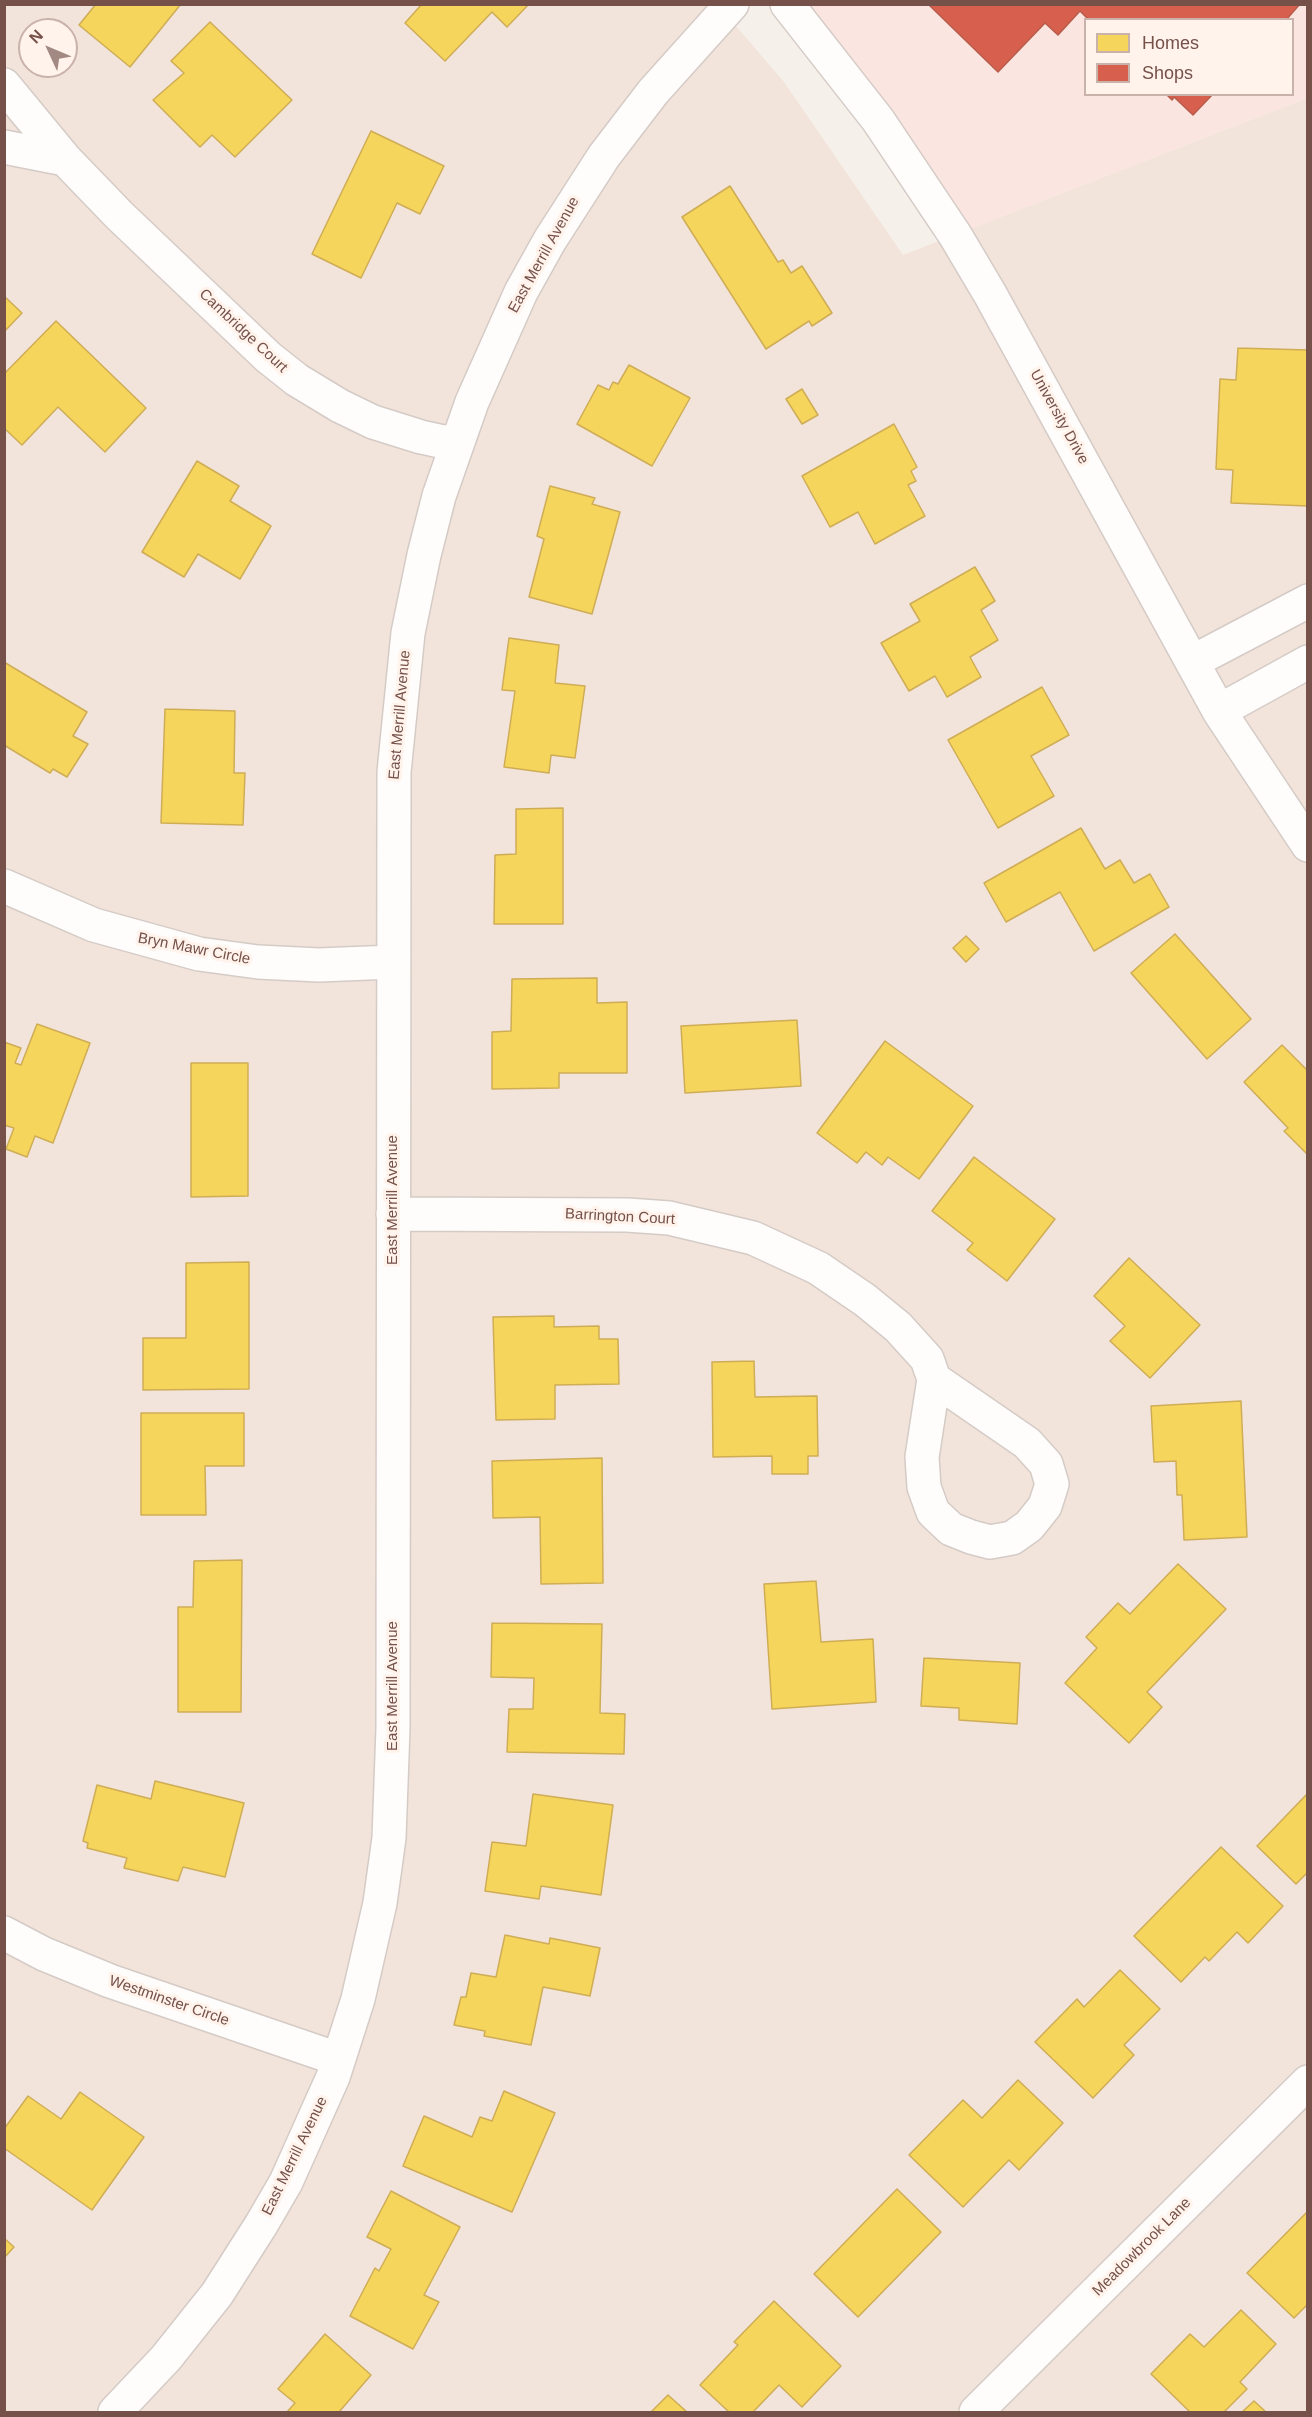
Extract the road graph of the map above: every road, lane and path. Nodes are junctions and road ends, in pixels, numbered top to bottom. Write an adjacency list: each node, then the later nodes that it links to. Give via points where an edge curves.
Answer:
1 (732, 4): 6 (street, East Merrill Avenue, via 653,92 582,189 521,292)
2 (787, 4): 8 (street, University Drive, via 878,120 961,244)
3 (4, 85): 5 (street, Cambridge Court)
4 (4, 147): 5 (street)
5 (65, 159): 6 (street, Cambridge Court, via 260,349 297,380 373,422 444,442)
6 (458, 440): 13 (street, East Merrill Avenue, via 424,555 400,701 393,792)
7 (1308, 601): 8 (street)
8 (1194, 661): 10 (street, University Drive)
9 (1308, 662): 10 (street)
10 (1219, 711): 11 (street, University Drive)
11 (1308, 845)
12 (4, 886): 13 (street, Bryn Mawr Circle, via 94,925 199,954 319,965)
13 (393, 962): 14 (street, East Merrill Avenue)
14 (393, 1214): 15 (street, Barrington Court, via 627,1215 669,1218 725,1230 792,1255 850,1289 918,1348); 17 (street, East Merrill Avenue, via 392,1798 380,1903 354,2015)
15 (934, 1379): 15 (street, via 922,1457 924,1487 933,1512 951,1529 970,1538 990,1542 1012,1538 1029,1526 1045,1506 1052,1484 1046,1464 1027,1443)
16 (4, 1933): 17 (street, Westminster Circle, via 101,1977)
17 (338, 2059): 19 (street, East Merrill Avenue, via 308,2138 244,2253 197,2320)
18 (1308, 2082): 20 (street, Meadowbrook Lane)
19 (115, 2412)
20 (976, 2412)

